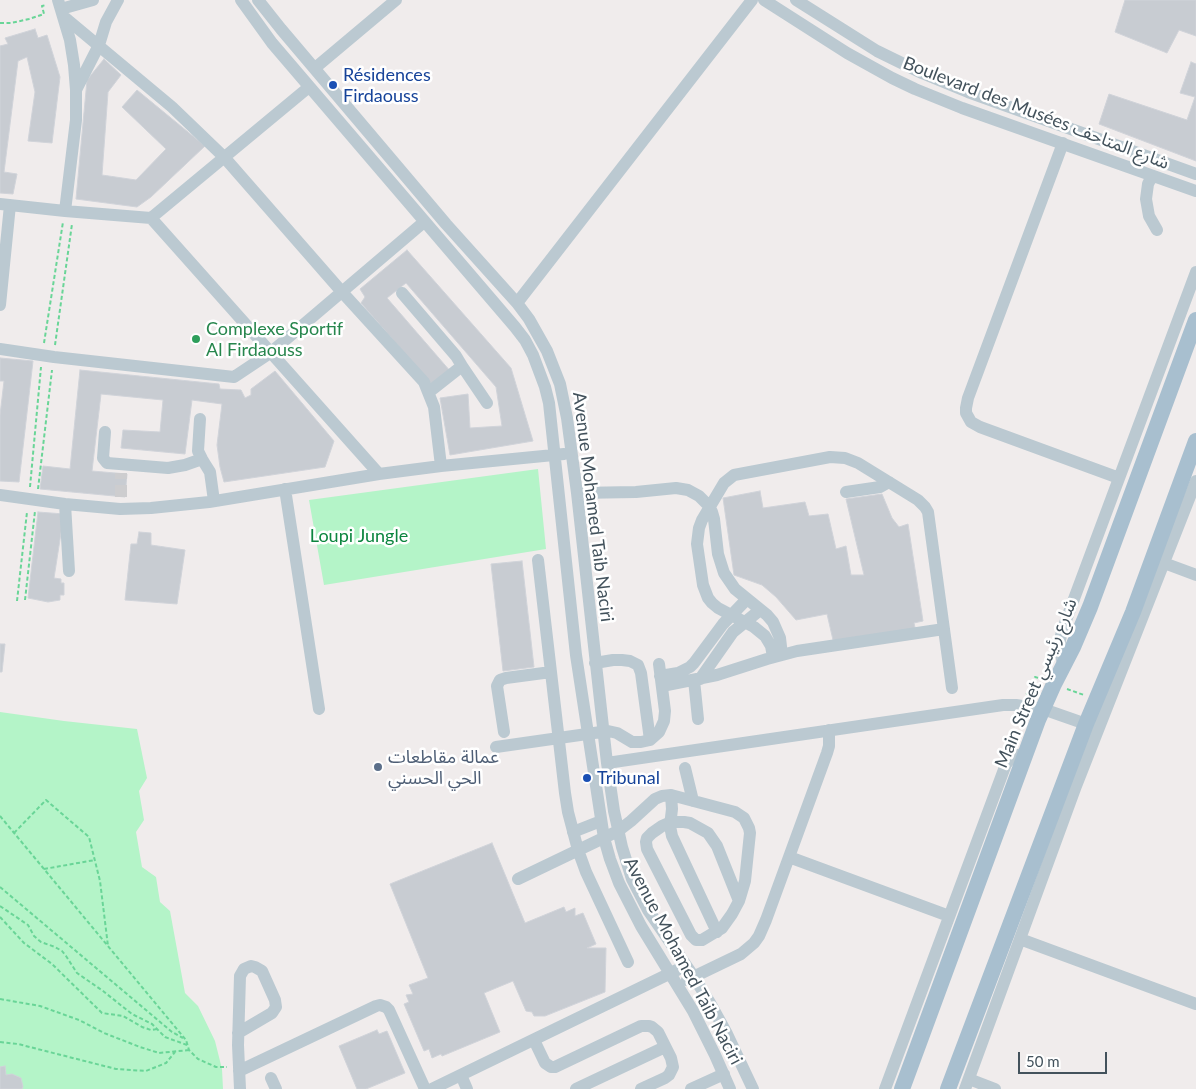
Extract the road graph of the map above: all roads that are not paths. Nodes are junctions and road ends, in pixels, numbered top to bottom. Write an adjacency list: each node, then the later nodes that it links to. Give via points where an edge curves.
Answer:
1 (93, 0): 9 (street)
2 (118, 0): 10 (street)
3 (241, 0): 12 (street, Avenue Mohamed Taib Naciri)
4 (258, 0): 11 (street, Avenue Mohamed Taib Naciri)
5 (396, 0): 11 (street)
6 (752, 0): 27 (street)
7 (764, 0): 14 (street, Boulevard des Musées شارع المتاحف, via 847,53 900,81 954,105)
8 (796, 0): 16 (street, Boulevard des Musées شارع المتاحف, via 877,51 922,73)
9 (60, 7): 10 (street); 13 (street, via 71,49)
10 (99, 45): 13 (street); 15 (street, via 172,107)
11 (315, 68): 27 (street, Avenue Mohamed Taib Naciri)
12 (308, 86): 15 (street); 22 (street, Avenue Mohamed Taib Naciri)
13 (76, 90): 20 (street)
14 (1063, 143): 17 (street, Boulevard des Musées شارع المتاحف); 43 (street, via 968,398 966,413 980,428)
15 (224, 157): 21 (street); 25 (street)
16 (1196, 174)
17 (1152, 176): 18 (street, Boulevard des Musées شارع المتاحف); 23 (street, via 1146,200 1149,216)
18 (1196, 192)
19 (5, 204): 20 (street); 28 (street)
20 (70, 211): 21 (street)
21 (151, 218): 31 (street)
22 (424, 222): 25 (street); 39 (street, Avenue Mohamed Taib Naciri, via 515,326 533,355 549,403)
23 (1158, 230)
24 (1196, 272): 43 (street)
25 (342, 292): 31 (street); 33 (street, via 424,382)
26 (402, 293): 32 (street)
27 (517, 303): 38 (street, Avenue Mohamed Taib Naciri, via 539,335 554,368 564,401)
28 (0, 305)
29 (1196, 320): 64 (main road, Main Street شارع رئيسي, via 1090,607)
30 (0, 349): 31 (street, via 231,377)
31 (270, 353): 42 (street)
32 (462, 366): 33 (street); 34 (street)
33 (429, 392): 41 (street, via 434,407)
34 (487, 403)
35 (200, 419): 40 (street, via 198,451)
36 (105, 432): 40 (street, via 104,460 121,469 168,468)
37 (1196, 440): 72 (main road, via 1133,612)
38 (571, 453): 39 (street); 48 (street, Avenue Mohamed Taib Naciri)
39 (555, 455): 41 (street); 76 (street, Avenue Mohamed Taib Naciri, via 576,655)
40 (202, 460): 50 (street, via 210,472)
41 (441, 466): 42 (street)
42 (379, 474): 46 (street)
43 (1119, 478): 64 (street, via 1062,631 1059,645)
44 (1196, 481): 54 (street)
45 (889, 482): 47 (street, via 880,487); 52 (street, via 852,460 830,457 734,475 724,483); 61 (street, via 918,500 928,512)
46 (285, 489): 50 (street); 69 (street)
47 (846, 492)
48 (576, 493): 52 (street, via 682,488 699,496); 63 (street, Avenue Mohamed Taib Naciri)
49 (0, 495): 51 (street)
50 (214, 501): 51 (street, via 150,508 120,503)
51 (65, 504): 55 (street)
52 (709, 506): 57 (street, via 724,573); 59 (street, via 698,536 703,585 712,603)
53 (538, 560): 65 (street)
54 (1164, 563): 56 (street); 96 (street)
55 (69, 571)
56 (1196, 575)
57 (747, 599): 58 (street); 59 (street)
58 (760, 610): 60 (street); 62 (street, via 767,615 780,638)
59 (731, 615): 60 (street); 66 (street, via 690,667 678,673)
60 (745, 622): 62 (street, via 766,636); 67 (street, via 727,639)
61 (944, 629): 62 (street); 68 (street)
62 (777, 656): 67 (street)
63 (595, 663): 75 (street, Avenue Mohamed Taib Naciri); 78 (street, via 622,660 638,665)
64 (1064, 666): 70 (main road, Main Street شارع رئيسي)
65 (551, 672): 74 (street, via 500,680); 77 (street)
66 (660, 675): 67 (street); 78 (street, via 664,722)
67 (697, 679): 71 (street)
68 (952, 688)
69 (319, 709)
70 (1043, 709): 72 (street); 73 (street, via 1003,705); 80 (main road, Main Street شارع رئيسي)
71 (698, 719)
72 (1086, 724): 120 (main road)
73 (829, 730): 81 (street); 91 (street, via 827,753)
74 (504, 732)
75 (603, 732): 76 (street); 78 (street, via 617,733 632,742); 81 (street, Avenue Mohamed Taib Naciri)
76 (588, 734): 77 (street); 85 (street, Avenue Mohamed Taib Naciri)
77 (559, 738): 79 (street); 88 (street)
78 (650, 740)
79 (496, 747)
80 (1026, 754): 94 (street, via 1016,755 1006,764); 119 (main road, Main Street شارع رئيسي)
81 (607, 762): 87 (street, Avenue Mohamed Taib Naciri)
82 (685, 768): 84 (street)
83 (671, 795): 84 (street); 86 (street); 87 (street, via 655,799)
84 (693, 801): 93 (street, via 735,812 748,822 747,871)
85 (601, 821): 88 (street); 89 (street, Avenue Mohamed Taib Naciri)
86 (671, 822): 93 (street, via 690,823 712,837); 95 (street, via 672,836); 95 (street, via 649,835 647,848 691,935 702,940)
87 (618, 831): 89 (street); 98 (street, Avenue Mohamed Taib Naciri, via 626,864 640,895)
88 (573, 832): 90 (street)
89 (604, 838): 90 (street); 100 (street, Avenue Mohamed Taib Naciri, via 619,883)
90 (578, 850): 92 (street); 97 (street)
91 (789, 857): 94 (street); 99 (street, via 763,928 754,943 733,959)
92 (518, 879)
93 (738, 901): 95 (street, via 730,919)
94 (949, 916): 118 (street)
95 (717, 932)
96 (1020, 939): 101 (street); 108 (street)
97 (628, 962)
98 (686, 965): 99 (street, Avenue Mohamed Taib Naciri); 100 (street)
99 (694, 977): 100 (street); 117 (street, Avenue Mohamed Taib Naciri)
100 (674, 979): 103 (street); 106 (street, Avenue Mohamed Taib Naciri)
101 (1196, 1004)
102 (238, 1033): 102 (street, via 240,976 244,969 256,966 262,971 276,1007 272,1013); 105 (street)
103 (534, 1040): 104 (street, via 551,1067 645,1026 656,1029); 107 (street)
104 (665, 1047): 113 (street); 114 (street, via 673,1063 672,1071 665,1078)
105 (238, 1069): 109 (street); 110 (street, via 380,1005 389,1010)
106 (724, 1074): 115 (street); 116 (street, Avenue Mohamed Taib Naciri)
107 (461, 1075): 111 (street); 112 (street)
108 (967, 1084): 121 (street)
109 (240, 1089)
110 (425, 1089)
111 (432, 1089)
112 (468, 1089)
113 (576, 1089)
114 (641, 1089)
115 (690, 1089)
116 (730, 1089)
117 (753, 1089)
118 (886, 1089)
119 (902, 1089)
120 (948, 1089)
121 (995, 1089)

